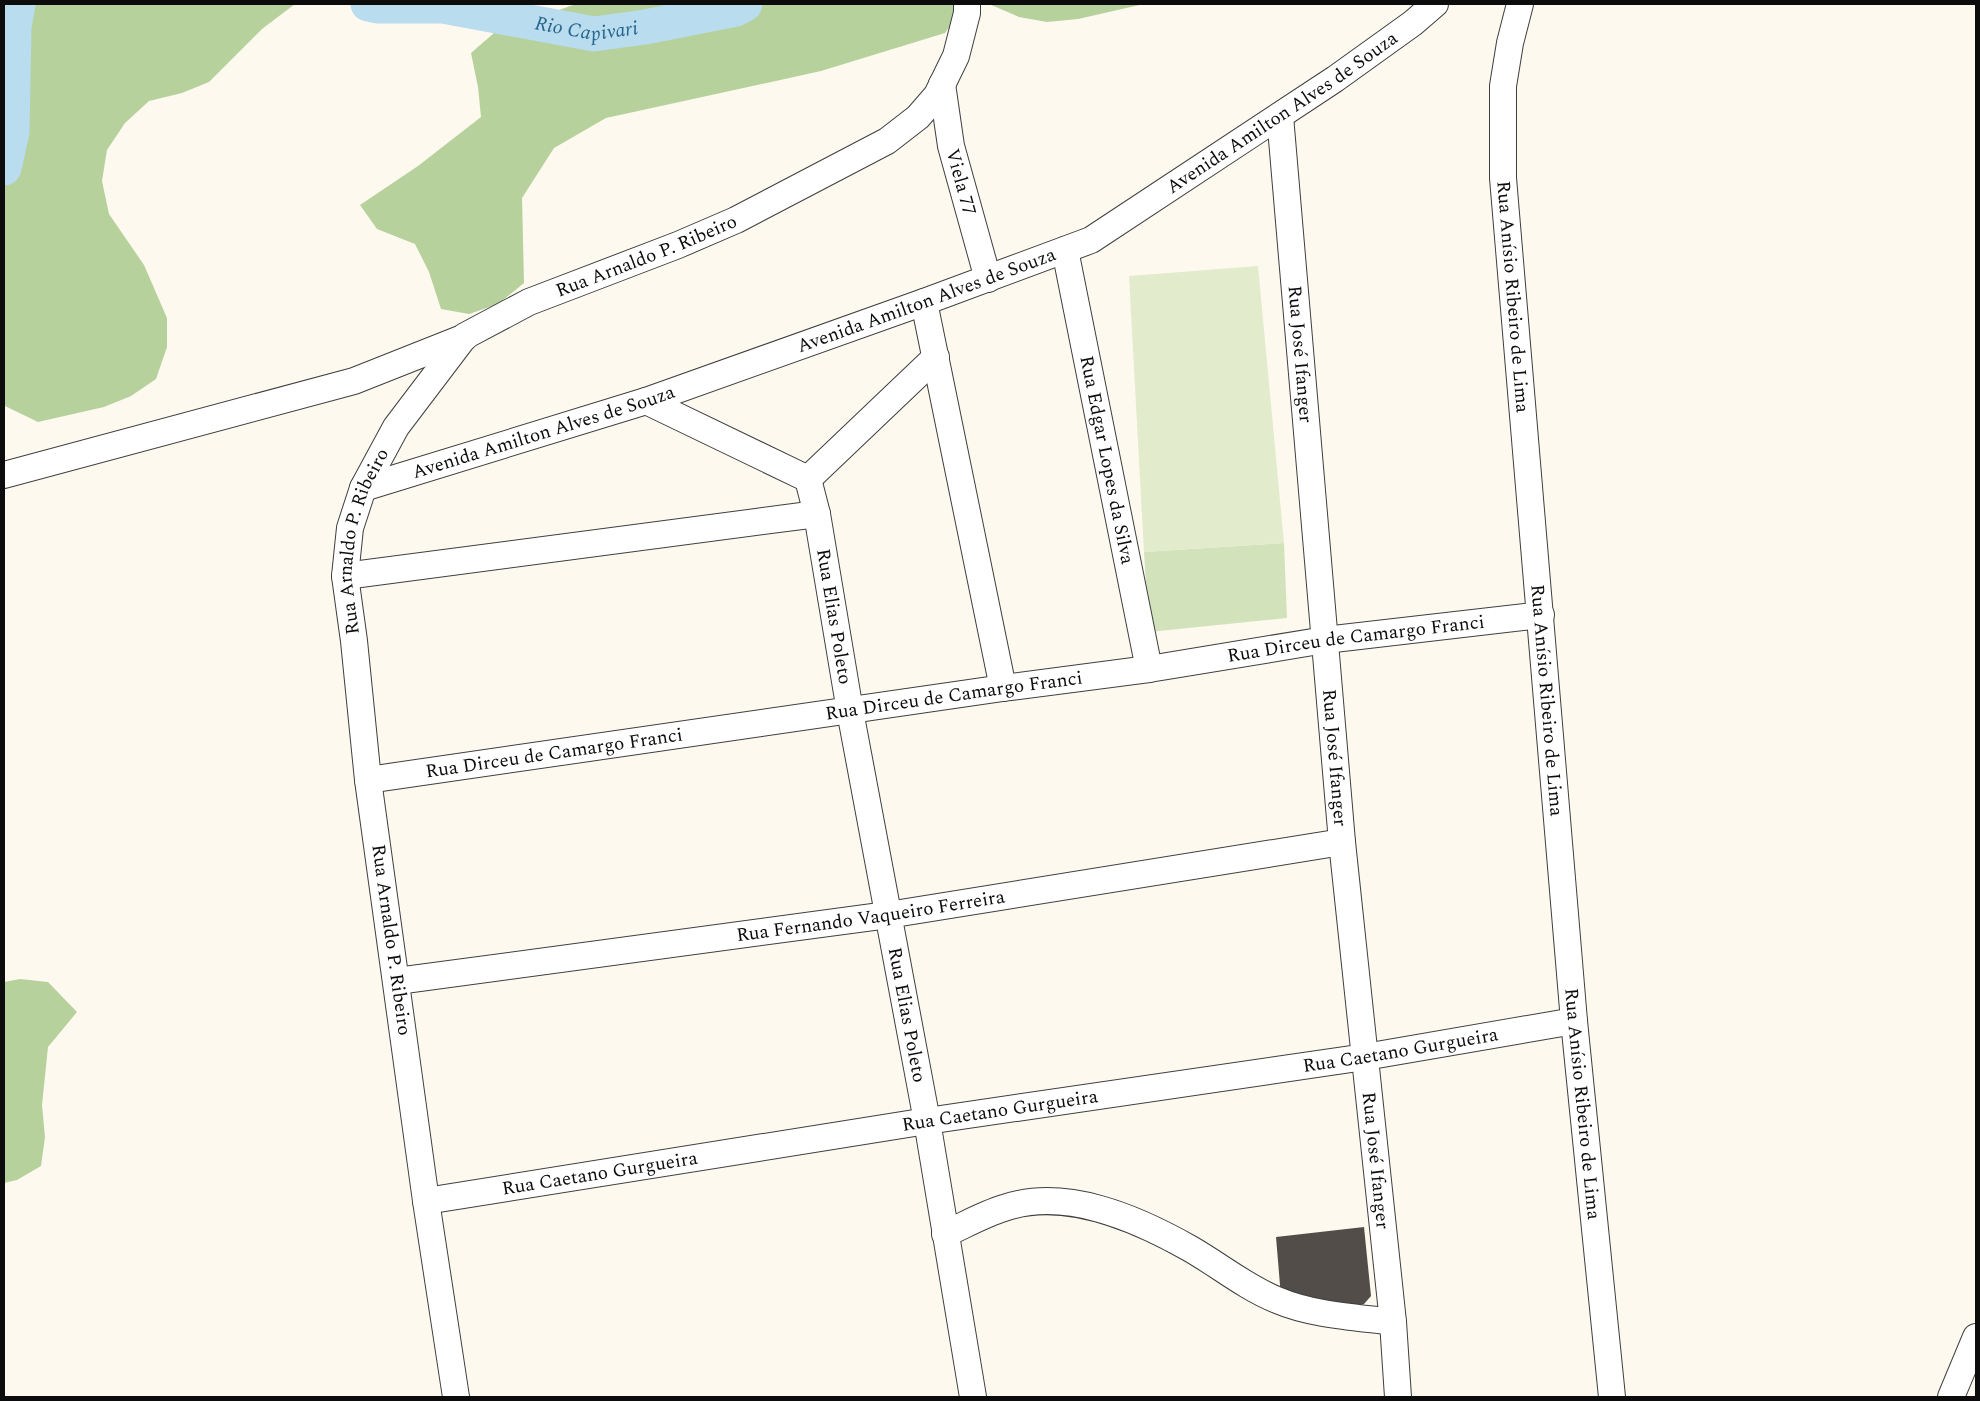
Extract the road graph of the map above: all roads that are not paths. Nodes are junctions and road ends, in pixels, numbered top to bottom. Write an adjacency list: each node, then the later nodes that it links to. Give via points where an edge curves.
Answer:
1 (967, 4): 4 (street, Rua Arnaldo P. Ribeiro, via 956,56)
2 (1435, 4): 5 (street, Avenida Amilton Alves de Souza, via 1335,80)
3 (1520, 4): 17 (street, Rua Anísio Ribeiro de Lima, via 1503,86 1504,178)
4 (942, 84): 7 (street, Viela 77, via 951,146); 9 (street, Rua Arnaldo P. Ribeiro, via 918,117 888,141 736,220 529,302)
5 (1280, 116): 6 (street, Avenida Amilton Alves de Souza, via 1091,240); 18 (street, Rua José Ifanger)
6 (1065, 250): 7 (street, Avenida Amilton Alves de Souza); 19 (street, Rua Edgar Lopes da Silva)
7 (988, 279): 8 (street, Avenida Amilton Alves de Souza)
8 (924, 302): 10 (street); 11 (street, Avenida Amilton Alves de Souza)
9 (465, 336): 12 (street, via 354,381); 14 (street, Rua Arnaldo P. Ribeiro, via 396,427)
10 (936, 357): 13 (street); 20 (street)
11 (646, 400): 13 (street); 14 (street, Avenida Amilton Alves de Souza)
12 (4, 475)
13 (808, 479): 15 (street, Rua Elias Poleto)
14 (363, 488): 16 (street, Rua Arnaldo P. Ribeiro, via 350,528)
15 (817, 514): 16 (street); 21 (street, Rua Elias Poleto)
16 (345, 576): 22 (street, Rua Arnaldo P. Ribeiro)
17 (1542, 615): 18 (street, Rua Dirceu de Camargo Franci); 26 (street, Rua Anísio Ribeiro de Lima)
18 (1325, 640): 19 (street, Rua Dirceu de Camargo Franci); 23 (street, Rua José Ifanger)
19 (1149, 668): 20 (street, Rua Dirceu de Camargo Franci)
20 (1003, 688): 21 (street, Rua Dirceu de Camargo Franci)
21 (850, 711): 22 (street, Rua Dirceu de Camargo Franci); 24 (street, Rua Elias Poleto)
22 (368, 780): 25 (street, Rua Arnaldo P. Ribeiro)
23 (1342, 842): 24 (street, Rua Fernando Vaqueiro Ferreira); 27 (street, Rua José Ifanger)
24 (888, 915): 25 (street, Rua Fernando Vaqueiro Ferreira); 28 (street, Rua Elias Poleto)
25 (397, 981): 29 (street, Rua Arnaldo P. Ribeiro)
26 (1574, 1021): 27 (street, Rua Caetano Gurgueira); 36 (street, Rua Anísio Ribeiro de Lima)
27 (1365, 1058): 28 (street, Rua Caetano Gurgueira); 31 (street, Rua José Ifanger)
28 (927, 1121): 29 (street, Rua Caetano Gurgueira); 30 (street, Rua Elias Poleto)
29 (426, 1201): 33 (street, Rua Arnaldo P. Ribeiro)
30 (945, 1234): 31 (street, via 1005,1207 1038,1201 1074,1202 1127,1218 1189,1248 1244,1284 1278,1301 1312,1310); 34 (street, Rua Elias Poleto)
31 (1393, 1322): 35 (street, Rua José Ifanger)
32 (1976, 1338): 37 (street)
33 (456, 1397)
34 (973, 1397)
35 (1398, 1397)
36 (1612, 1397)
37 (1952, 1397)

